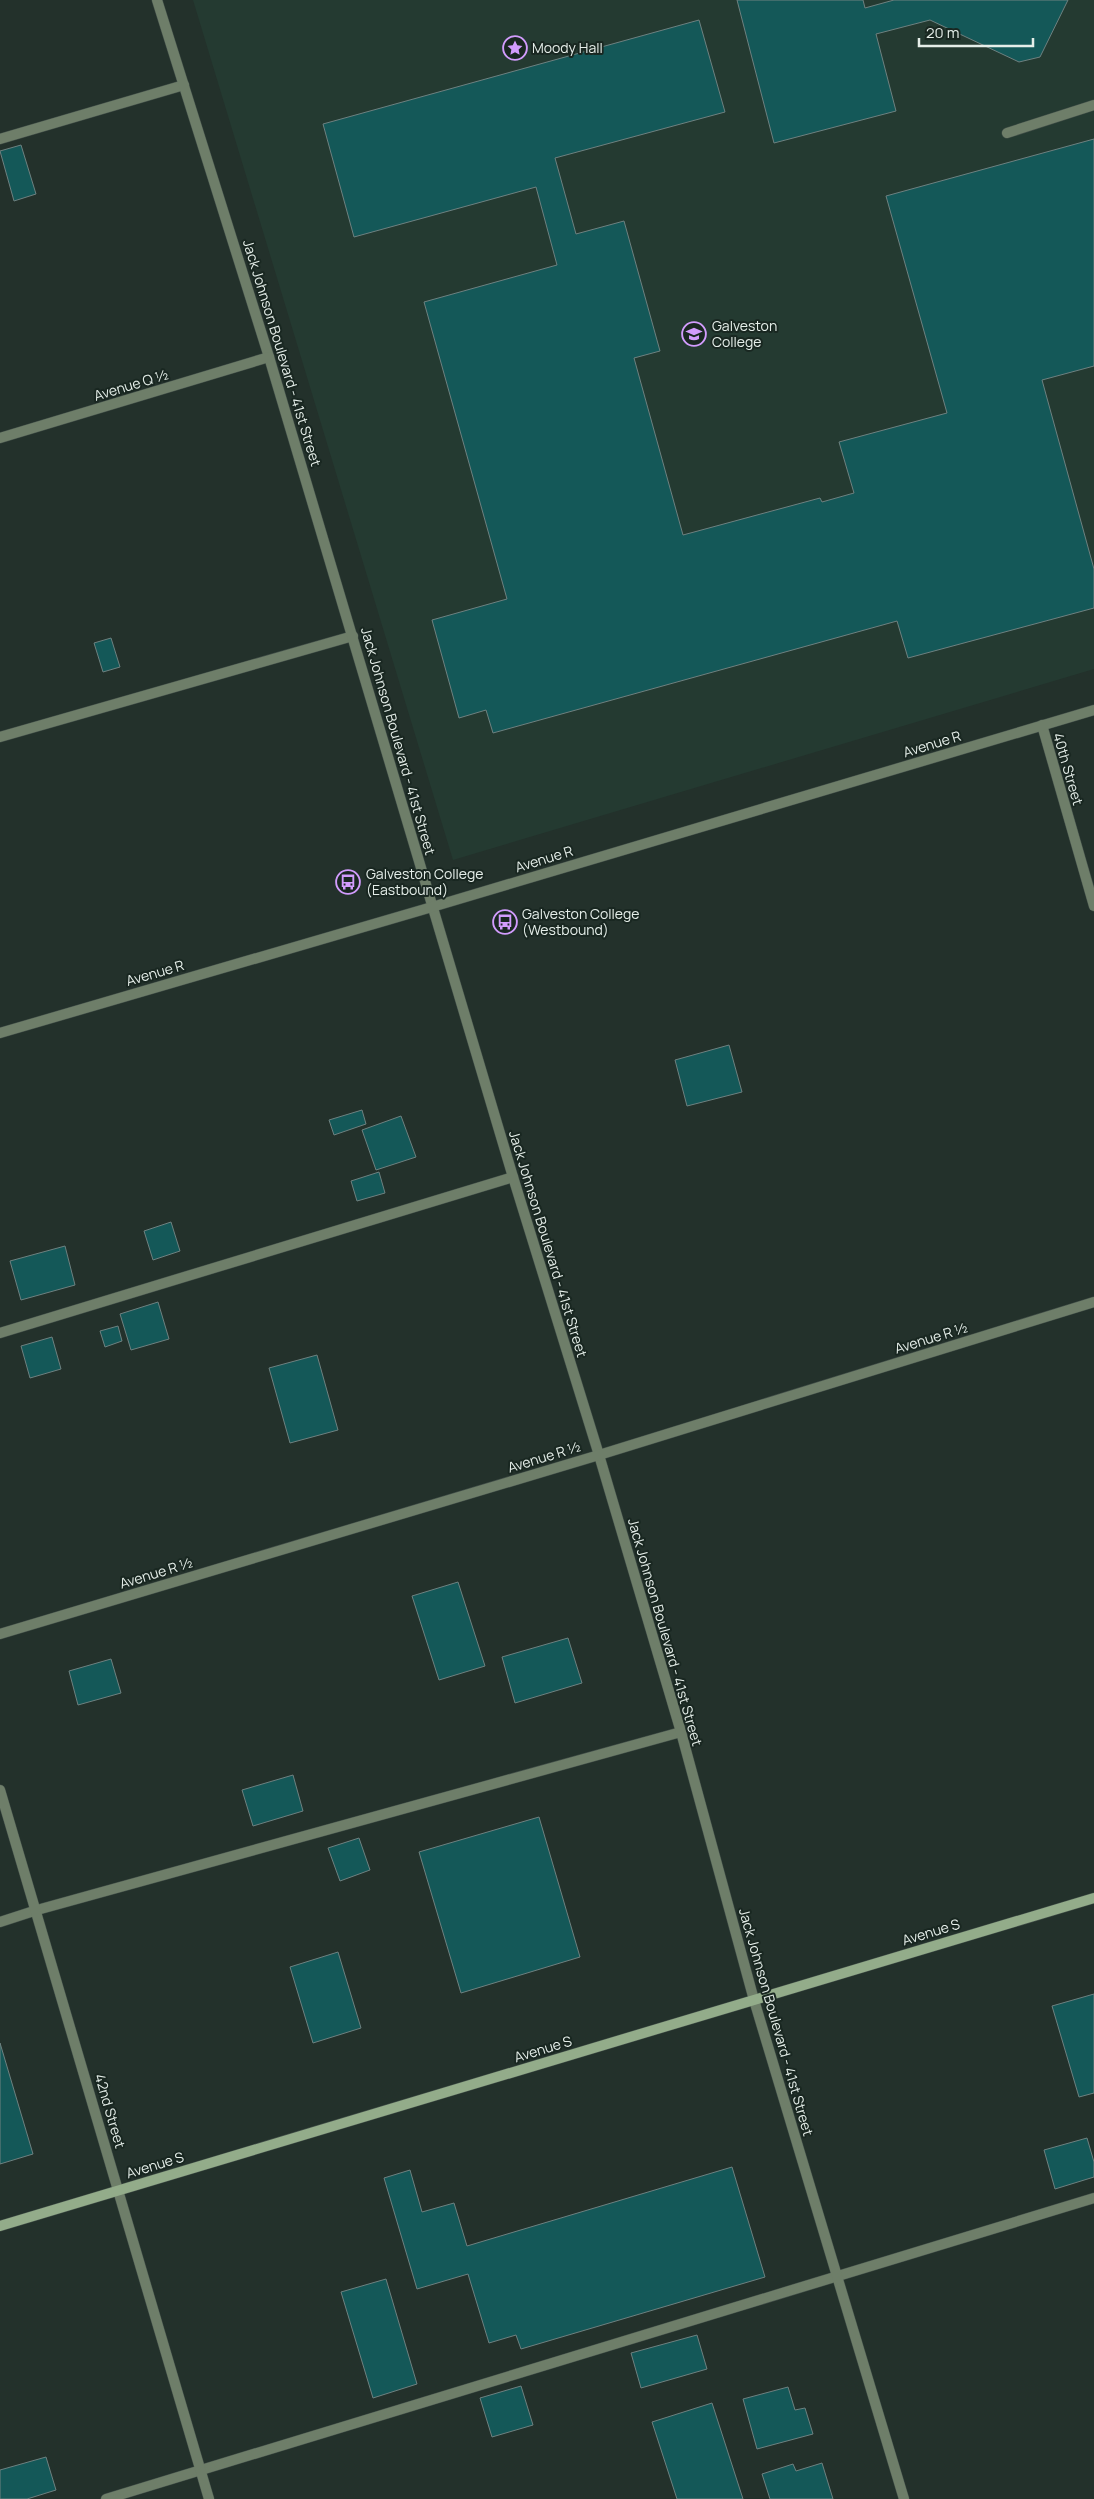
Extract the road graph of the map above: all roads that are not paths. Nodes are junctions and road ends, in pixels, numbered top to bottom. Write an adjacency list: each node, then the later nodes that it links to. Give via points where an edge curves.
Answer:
1 (157, 0): 2 (street, Jack Johnson Boulevard - 41st Street)
2 (184, 85): 5 (street); 6 (street, Jack Johnson Boulevard - 41st Street)
3 (1094, 105): 4 (street)
4 (1007, 132)
5 (0, 138)
6 (269, 357): 7 (street, Avenue Q ½); 8 (street, Jack Johnson Boulevard - 41st Street)
7 (0, 438)
8 (353, 636): 11 (street); 13 (street, Jack Johnson Boulevard - 41st Street)
9 (1094, 710): 10 (street, Avenue R)
10 (1042, 725): 12 (street, 40th Street); 13 (street, Avenue R)
11 (0, 737)
12 (1094, 906)
13 (432, 907): 14 (street, Avenue R); 15 (street, Jack Johnson Boulevard - 41st Street)
14 (0, 1033)
15 (513, 1177): 17 (street); 18 (street, Jack Johnson Boulevard - 41st Street)
16 (1094, 1302): 18 (street, Avenue R ½)
17 (0, 1333)
18 (599, 1455): 19 (street, Avenue R ½); 20 (street, Jack Johnson Boulevard - 41st Street)
19 (0, 1634)
20 (681, 1732): 23 (street); 25 (street, Jack Johnson Boulevard - 41st Street)
21 (0, 1790): 23 (street, 42nd Street)
22 (1094, 1898): 25 (main road, Avenue S)
23 (37, 1910): 24 (street); 26 (street, 42nd Street)
24 (0, 1922)
25 (754, 2000): 26 (main road, Avenue S); 29 (street, Jack Johnson Boulevard - 41st Street)
26 (118, 2190): 28 (main road, Avenue S); 30 (street, 42nd Street)
27 (1094, 2198): 29 (street)
28 (0, 2226)
29 (836, 2276): 30 (street); 33 (street, Jack Johnson Boulevard - 41st Street)
30 (201, 2471): 31 (street); 32 (street, 42nd Street)
31 (106, 2499)
32 (209, 2499)
33 (904, 2499)

